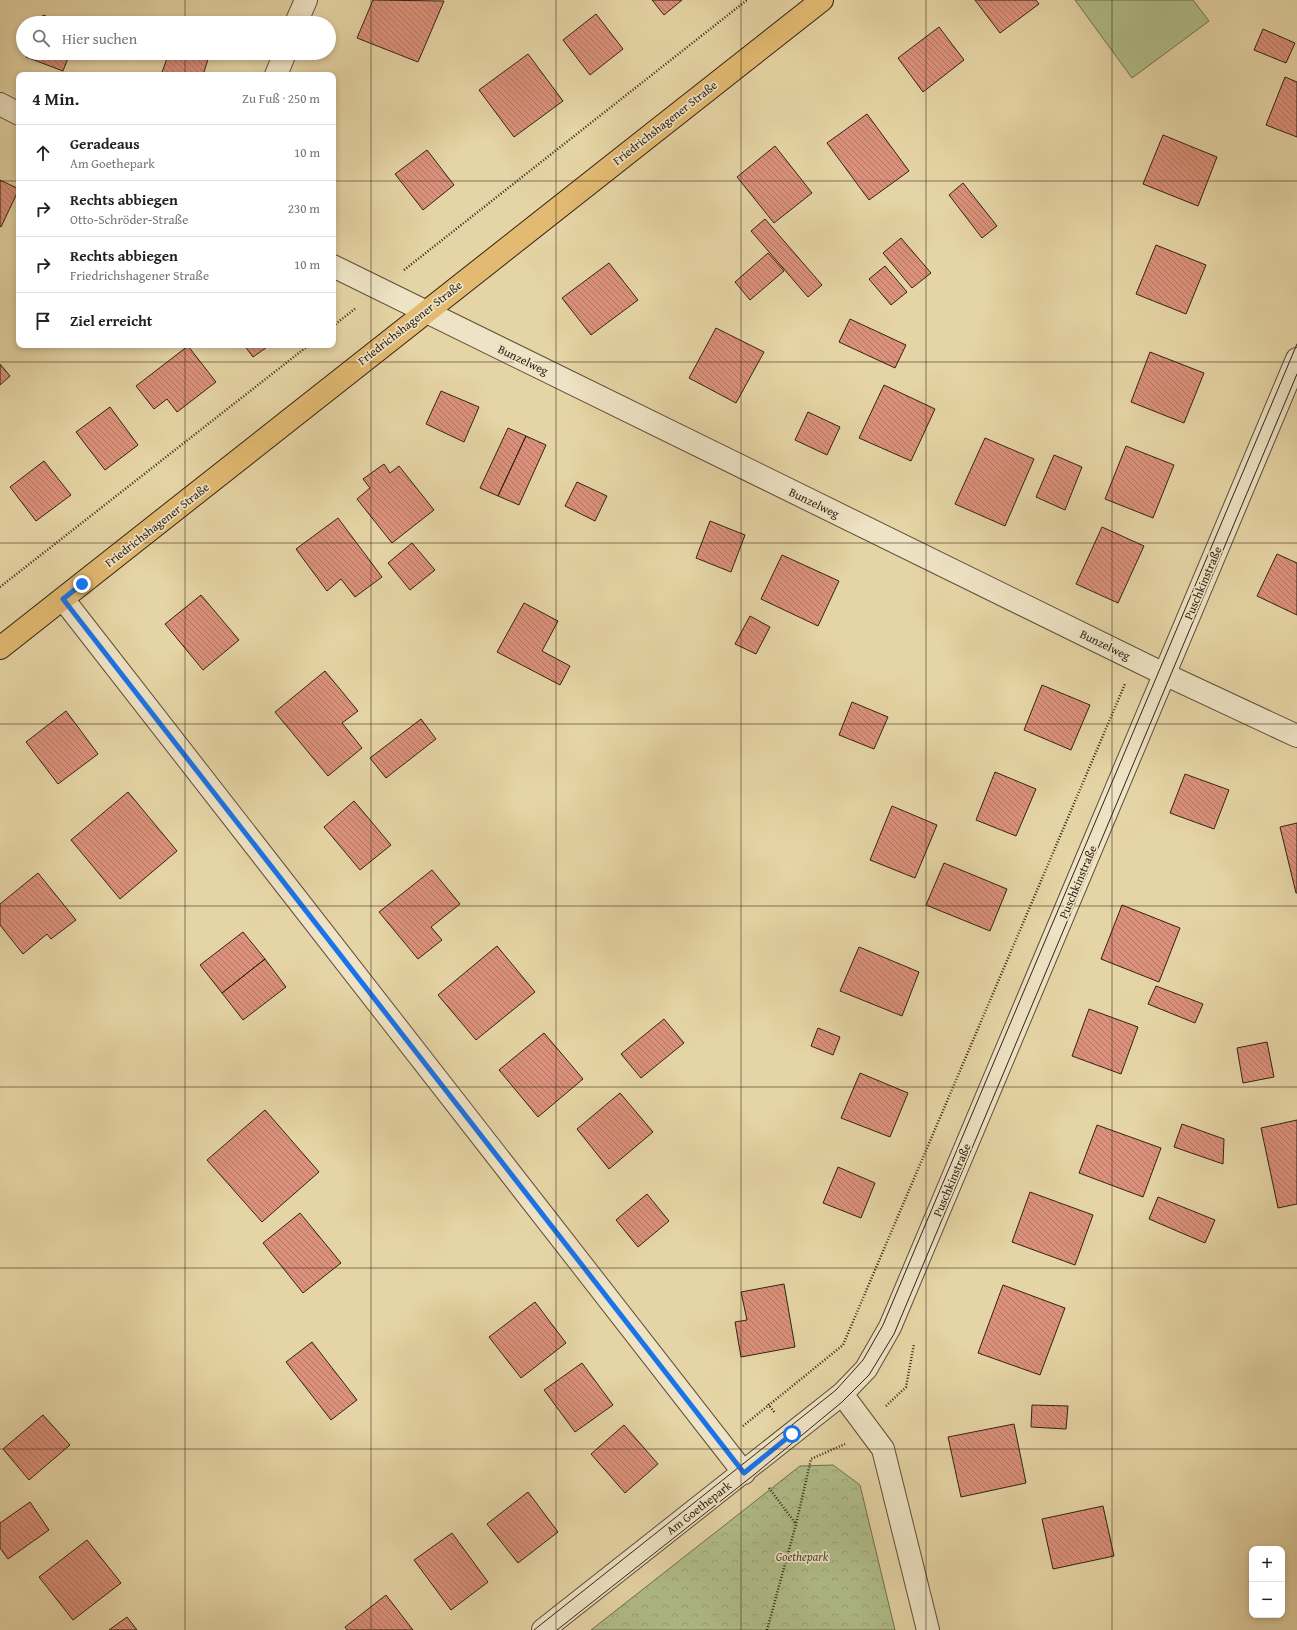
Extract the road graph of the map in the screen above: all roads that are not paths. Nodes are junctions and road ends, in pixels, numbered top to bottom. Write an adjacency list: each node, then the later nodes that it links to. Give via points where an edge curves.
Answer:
1 (306, 0): 3 (street)
2 (822, 0): 9 (main road, Friedrichshagener Straße)
3 (299, 16)
4 (281, 60): 5 (street)
5 (277, 72)
6 (0, 104): 7 (street)
7 (16, 112)
8 (336, 267): 9 (street, Bunzelweg)
9 (425, 312): 11 (main road, Friedrichshagener Straße); 13 (street, Bunzelweg)
10 (1297, 359): 13 (street, Puschkinstraße)
11 (63, 599): 12 (main road, Friedrichshagener Straße); 16 (street)
12 (0, 648)
13 (1165, 674): 14 (street, Bunzelweg); 15 (street, Puschkinstraße, via 890,1327 866,1369)
14 (1297, 736)
15 (842, 1394): 16 (street, Am Goethepark); 18 (street, via 883,1449)
16 (744, 1473): 17 (street, Am Goethepark)
17 (543, 1630)
18 (928, 1630)

